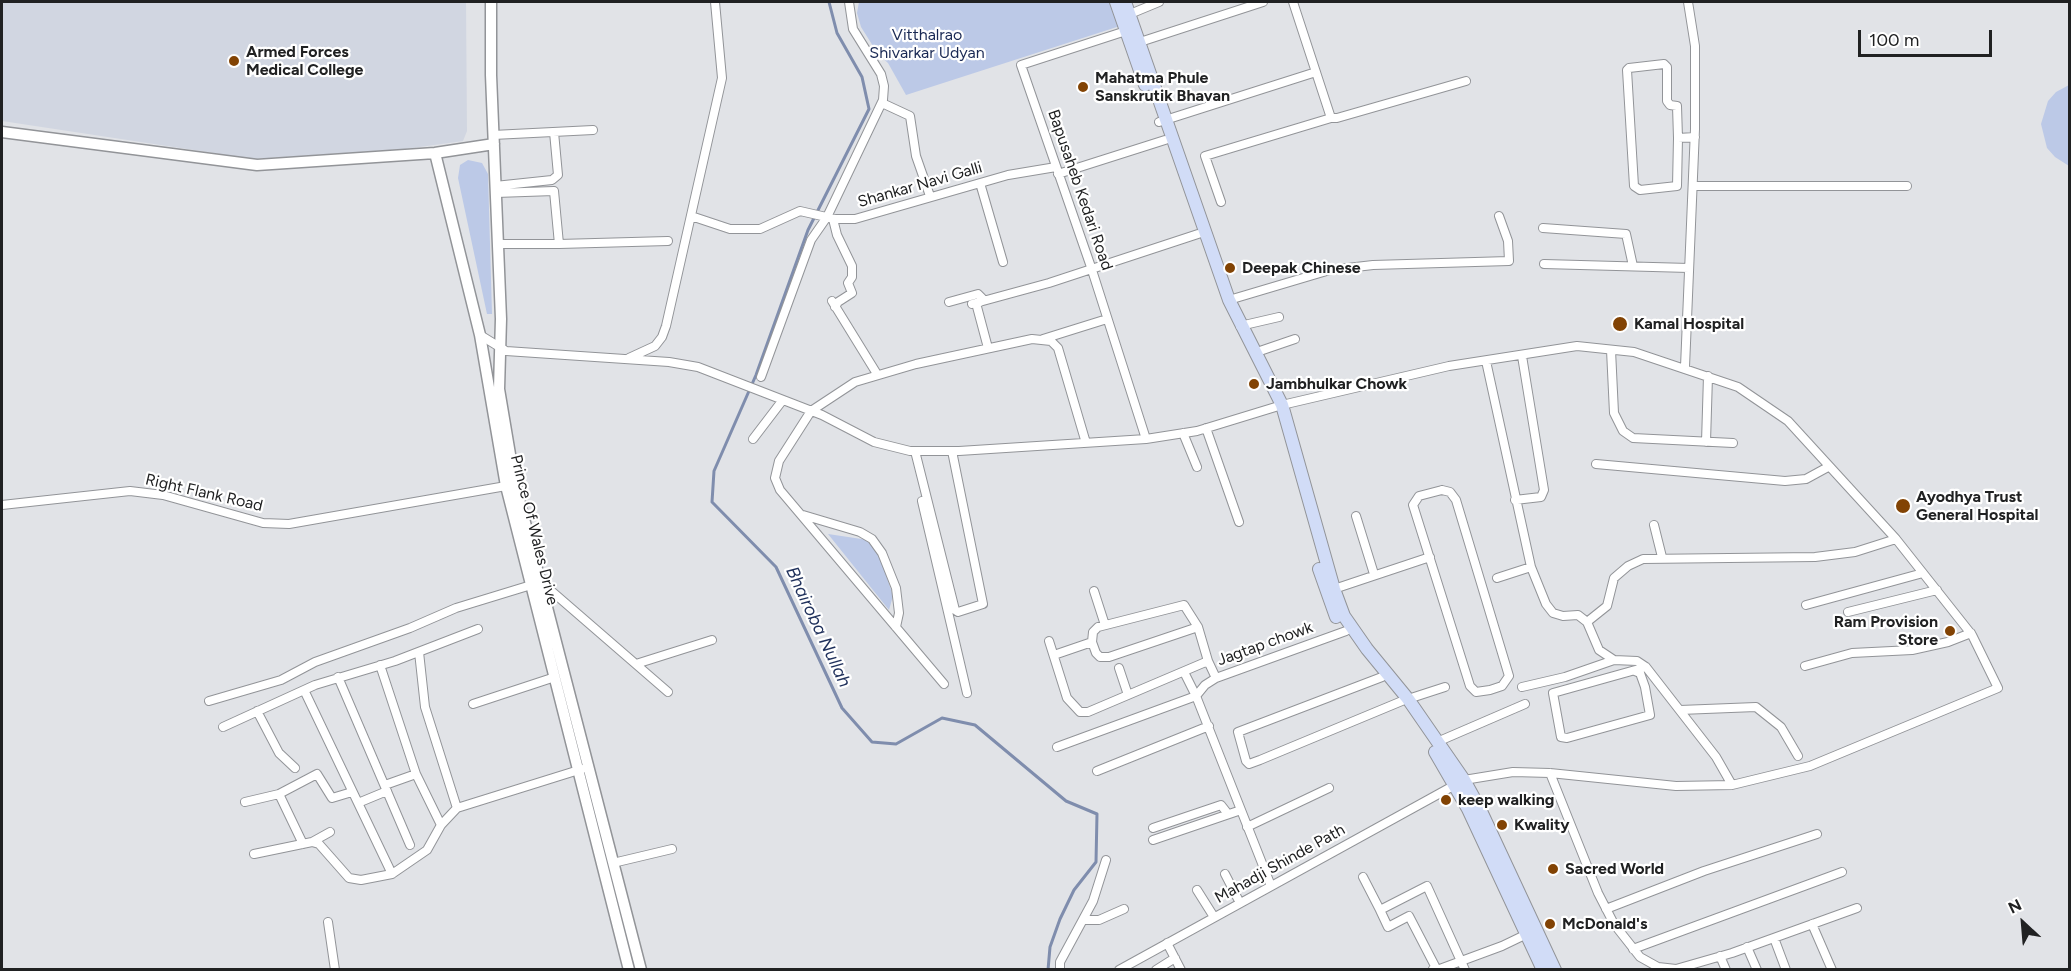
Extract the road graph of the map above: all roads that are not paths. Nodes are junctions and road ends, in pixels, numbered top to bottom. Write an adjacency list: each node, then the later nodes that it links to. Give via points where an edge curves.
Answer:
1 (491, 2): 23 (street, Prince Of Wales Drive)
2 (715, 2): 33 (street, via 722,78)
3 (849, 2): 15 (street, via 853,28 881,74)
4 (1116, 2): 11 (main road)
5 (1125, 2): 10 (main road)
6 (1159, 2): 10 (street)
7 (1263, 2): 12 (street)
8 (1293, 2): 13 (street)
9 (1688, 2): 21 (street, via 1695,46)
10 (1130, 14): 11 (main road)
11 (1131, 30): 12 (main road); 17 (main road); 26 (street, Bapusaheb Kedari Road, via 1021,65)
12 (1140, 42): 17 (main road)
13 (1316, 72): 16 (street); 17 (street)
14 (1466, 81): 16 (street)
15 (882, 103): 31 (street, via 910,116 916,156); 35 (street)
16 (1331, 118): 32 (street, via 1205,156)
17 (1162, 121): 24 (main road); 46 (main road)
18 (593, 130): 20 (street)
19 (2, 132): 25 (street, via 241,165)
20 (554, 132): 23 (street); 30 (street, via 558,175 552,180)
21 (1695, 137): 22 (street); 28 (street)
22 (1678, 138): 22 (street, via 1677,106 1667,101 1664,64 1629,68 1634,186 1640,190 1677,186)
23 (493, 140): 25 (street); 30 (street, Prince Of Wales Drive)
24 (1165, 140): 26 (street, Shankar Navi Galli); 37 (main road)
25 (435, 153): 52 (street, Prince Of Wales Drive)
26 (1057, 170): 27 (street, Shankar Navi Galli); 44 (street, Bapusaheb Kedari Road)
27 (980, 183): 31 (street, Shankar Navi Galli); 41 (street)
28 (1693, 186): 29 (street); 45 (street)
29 (1907, 186)
30 (496, 189): 39 (street, Prince Of Wales Drive); 40 (street, via 554,191)
31 (930, 196): 35 (street, Shankar Navi Galli, via 855,219)
32 (1221, 202)
33 (691, 216): 35 (street, Shankar Navi Galli, via 730,229 760,229 800,211); 60 (street, via 662,337 655,346)
34 (1499, 216): 46 (street, via 1508,242 1509,261 1330,270)
35 (830, 218): 63 (street, via 852,266 848,283 852,293 833,304); 65 (street, via 811,240)
36 (1543, 228): 43 (street, via 1626,234)
37 (1198, 234): 44 (street); 67 (main road, via 1233,327)
38 (668, 241): 40 (street)
39 (498, 244): 40 (street); 55 (street, Prince Of Wales Drive)
40 (560, 244)
41 (1003, 262)
42 (1544, 264): 43 (street)
43 (1633, 266): 45 (street)
44 (1091, 267): 48 (street, via 1049,284); 50 (street, Bapusaheb Kedari Road)
45 (1689, 268): 62 (street)
46 (1229, 300): 51 (main road)
47 (949, 302): 48 (street, via 978,294 982,298)
48 (976, 303): 56 (street)
49 (1279, 317): 51 (street)
50 (1107, 319): 53 (street); 72 (street, Bapusaheb Kedari Road)
51 (1240, 326): 58 (main road)
52 (480, 335): 55 (street); 81 (street, Prince Of Wales Drive)
53 (1042, 339): 56 (street); 74 (street, via 1051,341 1062,359)
54 (1295, 339): 58 (street)
55 (501, 347): 60 (street, via 506,351); 95 (street, Prince Of Wales Drive, via 500,389)
56 (988, 348): 63 (street)
57 (1611, 350): 59 (street, via 1577,346); 62 (street, via 1634,352); 73 (street, via 1614,413 1623,431 1633,438)
58 (1254, 353): 67 (main road)
59 (1522, 356): 61 (street); 82 (street, via 1544,490 1541,497)
60 (626, 359): 66 (street, via 669,362 722,375)
61 (1486, 361): 67 (street); 82 (street)
62 (1685, 367): 64 (street)
63 (877, 374): 68 (street, via 855,382)
64 (1708, 376): 73 (street); 80 (street, via 1738,387 1788,421)
65 (761, 377)
66 (778, 400): 68 (street); 71 (street)
67 (1279, 406): 69 (street); 96 (main road); 106 (main road, via 1326,594)
68 (811, 411): 76 (street, via 874,442); 84 (street, via 779,461 775,478)
69 (1206, 428): 70 (street); 86 (street)
70 (1183, 433): 72 (street); 79 (street)
71 (753, 439)
72 (1146, 439): 74 (street)
73 (1706, 442): 75 (street)
74 (1086, 443): 77 (street)
75 (1733, 443)
76 (913, 451): 77 (street); 77 (street, via 958,612 983,604); 131 (street)
77 (952, 451)
78 (1596, 464): 80 (street, via 1785,481 1806,480)
79 (1197, 467)
80 (1828, 467): 88 (street)
81 (506, 486): 83 (street, Right Flank Road, via 289,524 262,523 163,495 130,491); 95 (street, Prince Of Wales Drive)
82 (1515, 500): 91 (street)
83 (2, 505)
84 (801, 515): 103 (street); 103 (street, via 872,539 896,588)
85 (1356, 516): 93 (street)
86 (1239, 522)
87 (1654, 525): 90 (street)
88 (1896, 539): 90 (street, via 1855,552 1815,557); 92 (street)
89 (1430, 557): 89 (street, via 1413,505 1419,496 1442,490 1450,492 1456,500 1509,676 1502,686 1472,690); 93 (street)
90 (1662, 558): 101 (street, via 1643,559 1628,566 1614,578 1607,606)
91 (1531, 567): 94 (street); 101 (street, via 1553,613 1578,615)
92 (1923, 573): 97 (street); 99 (street)
93 (1374, 574): 96 (street)
94 (1497, 578)
95 (536, 583): 115 (street); 123 (street, Prince Of Wales Drive); 135 (street, via 456,608 315,662 281,680); 146 (street, Prince Of Wales Drive)
96 (1334, 589): 134 (main road, via 1344,616)
97 (1937, 590): 100 (street); 107 (street)
98 (1094, 591): 102 (street)
99 (1806, 605)
100 (1848, 612)
101 (1587, 622): 113 (street, via 1599,650)
102 (1105, 625): 104 (street, via 1184,605); 110 (street, via 1093,632)
103 (896, 627): 126 (street)
104 (1198, 627): 110 (street, via 1109,657 1100,657); 114 (street)
105 (478, 629): 111 (street)
106 (1346, 631): 124 (main road); 125 (street, Jagtap chowk)
107 (1971, 633): 117 (street, via 1912,650 1852,653); 151 (street, Mahadji Shinde Path, via 1998,688 1810,766)
108 (712, 640): 115 (street)
109 (1049, 641): 112 (street)
110 (1092, 642): 112 (street)
111 (419, 652): 116 (street); 158 (street, via 425,707)
112 (1054, 655): 132 (street, via 1067,698 1080,712)
113 (1614, 660): 118 (street, via 1638,662); 128 (street)
114 (1208, 661): 121 (street); 125 (street)
115 (636, 664): 130 (street)
116 (380, 665): 122 (street); 149 (street)
117 (1805, 666)
118 (1646, 667): 120 (street); 138 (street)
119 (1119, 668): 132 (street)
120 (1635, 671): 120 (street, via 1553,693 1562,736 1568,738 1650,715 1645,687)
121 (1184, 672): 132 (street); 133 (street)
122 (338, 677): 129 (street); 152 (street)
123 (555, 677): 137 (street); 146 (street, Prince Of Wales Drive)
124 (1382, 677): 134 (main road); 134 (street, via 1238,732 1246,761 1250,764)
125 (1216, 678): 133 (street, Jagtap chowk)
126 (944, 684)
127 (1445, 687): 134 (street)
128 (1522, 687)
129 (303, 690): 139 (street); 154 (street)
130 (668, 692)
131 (967, 693)
132 (1128, 695)
133 (1198, 695): 140 (street); 143 (street)
134 (1405, 700): 142 (main road); 150 (main road)
135 (209, 701)
136 (1525, 704): 142 (street)
137 (473, 705)
138 (1680, 710): 144 (street, via 1756,707 1781,727); 151 (street, via 1716,757)
139 (257, 711): 141 (street); 145 (street, via 279,753)
140 (1209, 726): 147 (street); 159 (street)
141 (223, 727)
142 (1437, 742): 150 (main road)
143 (1057, 747)
144 (1798, 756)
145 (295, 768)
146 (583, 768): 158 (street); 172 (street, Prince Of Wales Drive); 198 (street, Prince Of Wales Drive)
147 (1097, 771)
148 (1550, 773): 150 (street, Mahadji Shinde Path, via 1513,772); 151 (street, Mahadji Shinde Path, via 1676,786); 182 (street)
149 (416, 774): 152 (street); 161 (street)
150 (1459, 782): 177 (street, Mahadji Shinde Path); 188 (main road, via 1479,806)
151 (1732, 786)
152 (386, 788): 157 (street); 168 (street)
153 (1329, 788): 162 (street)
154 (352, 792): 155 (street, via 332,798 317,774); 157 (street)
155 (279, 794): 156 (street); 167 (street)
156 (246, 802)
157 (358, 803): 174 (street)
158 (457, 808): 161 (street)
159 (1240, 810): 160 (street); 162 (street)
160 (1228, 814): 163 (street, via 1221,805); 166 (street)
161 (441, 825): 174 (street, via 427,849)
162 (1247, 827): 177 (street)
163 (1153, 828)
164 (330, 832): 167 (street)
165 (1817, 834): 182 (street)
166 (1153, 840)
167 (308, 843): 170 (street); 174 (street, via 320,844 349,878 361,880)
168 (410, 845)
169 (672, 849): 172 (street)
170 (254, 855)
171 (1106, 860): 185 (street)
172 (612, 863): 199 (street, Prince Of Wales Drive)
173 (1842, 872): 192 (street)
174 (392, 874)
175 (1225, 874): 179 (street)
176 (1363, 877): 183 (street)
177 (1271, 886): 179 (street, Mahadji Shinde Path)
178 (1197, 890): 184 (street)
179 (1240, 903): 184 (street, Mahadji Shinde Path)
180 (1857, 908): 187 (street)
181 (1124, 909): 185 (street, via 1099,920)
182 (1606, 909): 192 (street)
183 (1380, 910): 195 (street, via 1427,886); 204 (street, via 1388,927 1408,916)
184 (1214, 917): 190 (street, Mahadji Shinde Path)
185 (1083, 920): 200 (street)
186 (328, 922): 197 (street)
187 (1812, 924): 189 (street); 211 (street)
188 (1532, 931): 195 (street, via 1502,946); 206 (main road); 207 (main road)
189 (1774, 938): 191 (street); 210 (street)
190 (1167, 943): 194 (street); 201 (street, Mahadji Shinde Path)
191 (1747, 947): 193 (street); 209 (street)
192 (1633, 949): 196 (street)
193 (1720, 956): 196 (street, via 1676,969); 208 (street)
194 (1175, 958): 202 (street); 203 (street)
195 (1460, 959): 204 (street); 205 (street)
196 (1646, 965)
197 (335, 969)
198 (629, 969)
199 (640, 969)
200 (1060, 969)
201 (1119, 969)
202 (1155, 969)
203 (1181, 969)
204 (1435, 969)
205 (1465, 969)
206 (1543, 969)
207 (1555, 969)
208 (1726, 969)
209 (1757, 969)
210 (1786, 969)
211 (1832, 969)

